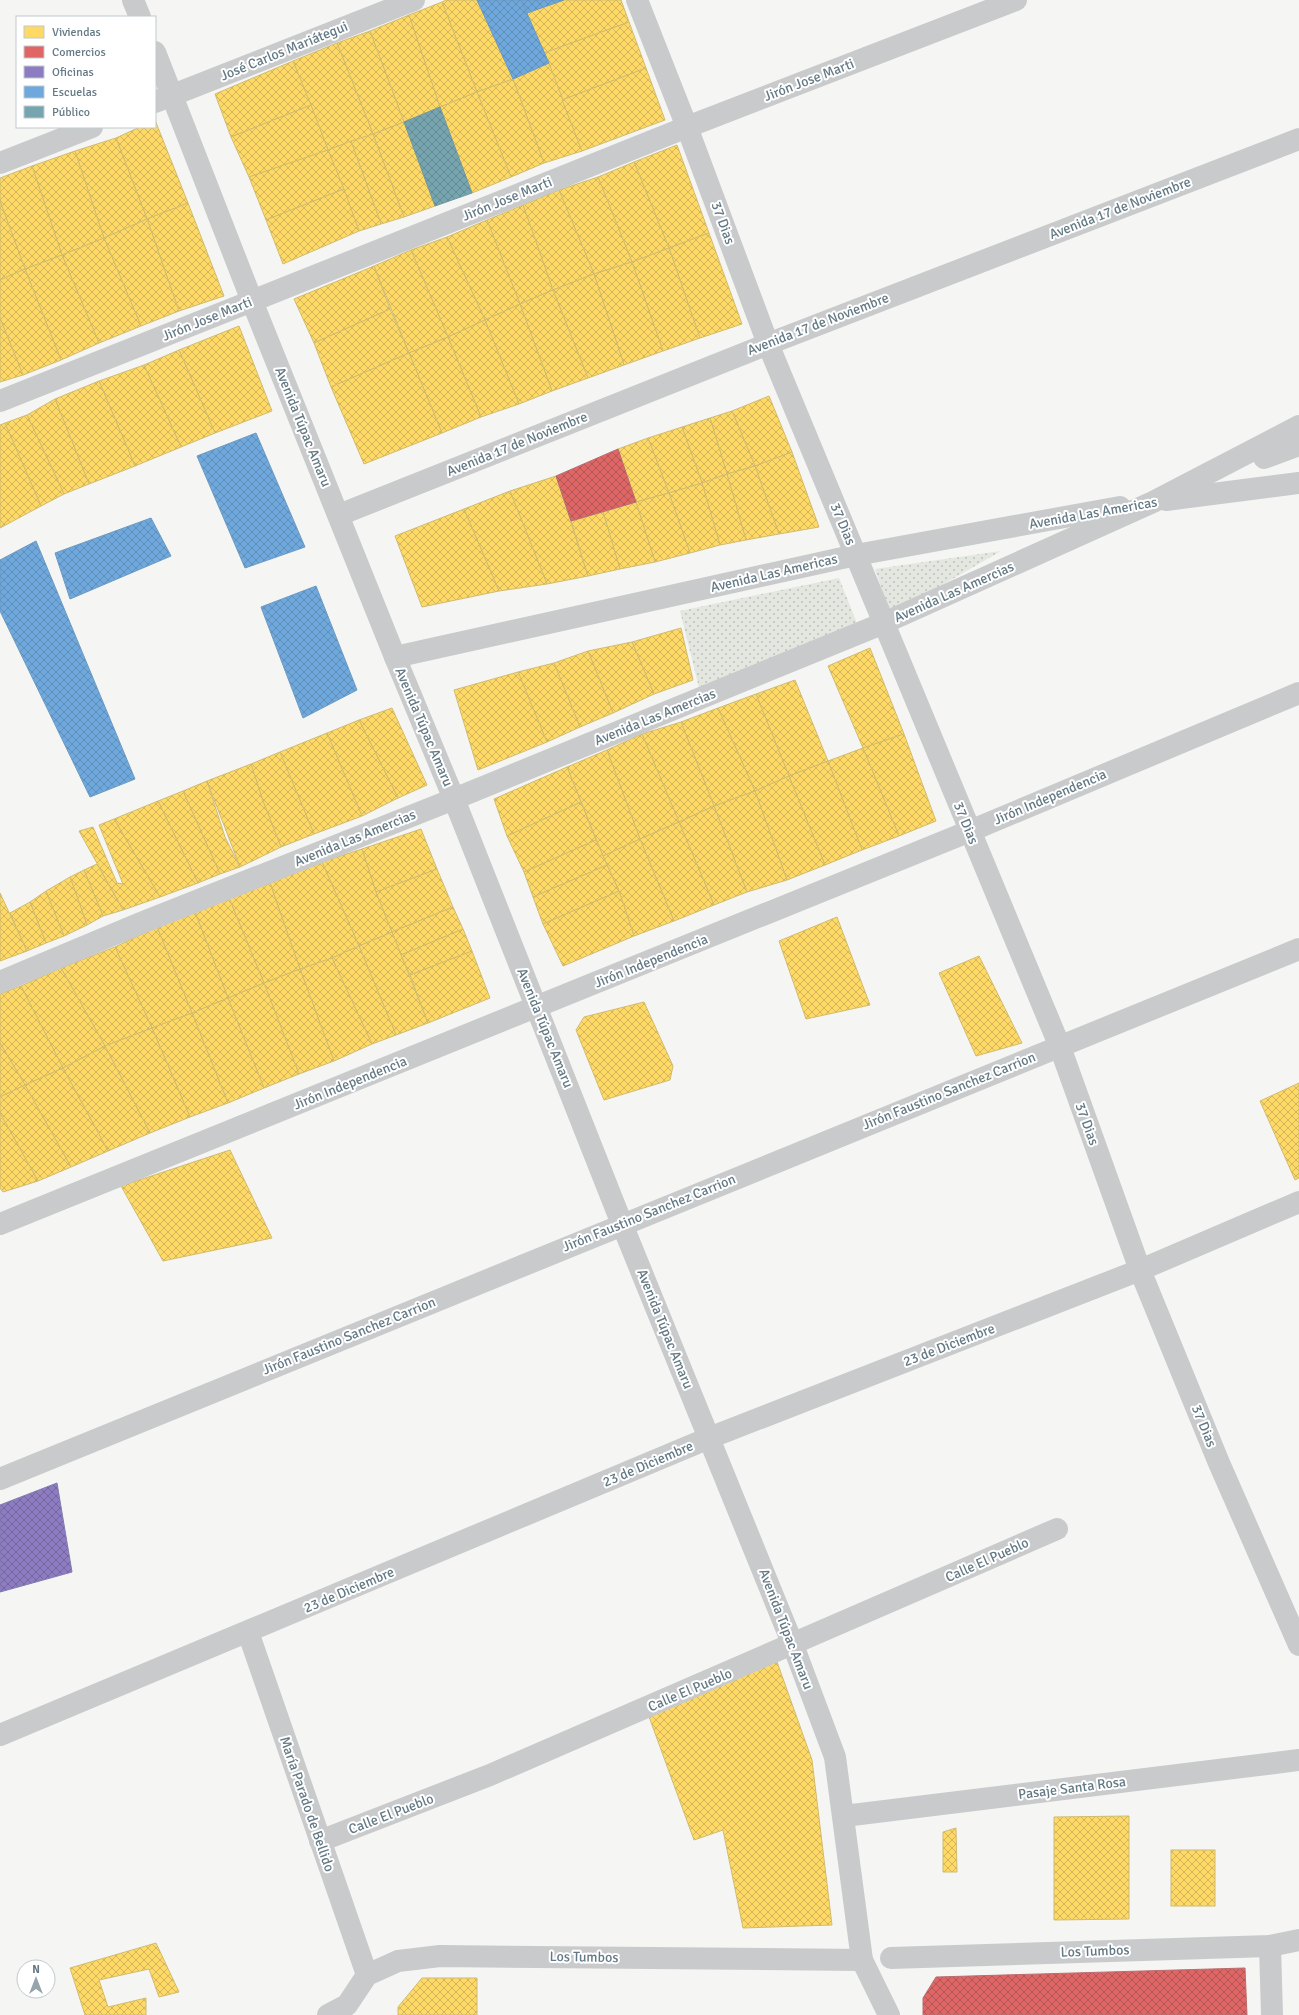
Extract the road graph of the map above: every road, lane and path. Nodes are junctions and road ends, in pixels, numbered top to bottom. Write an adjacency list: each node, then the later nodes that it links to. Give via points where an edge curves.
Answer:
1 (133, 0): 5 (street)
2 (414, 0): 7 (street, José Carlos Mariátegui)
3 (637, 0): 8 (street, 37 Dias)
4 (1016, 0): 8 (street, Jirón Jose Marti)
5 (140, 16)
6 (156, 57): 7 (street, Avenida Túpac Amaru)
7 (164, 99): 12 (street, Avenida Túpac Amaru)
8 (687, 127): 12 (street, Jirón Jose Marti); 13 (street, 37 Dias)
9 (89, 128): 11 (street)
10 (1299, 139): 13 (street, Avenida 17 de Noviembre)
11 (0, 163)
12 (252, 301): 14 (street, Jirón Jose Marti); 19 (street, Avenida Túpac Amaru)
13 (768, 344): 19 (street, Avenida 17 de Noviembre); 20 (street, 37 Dias)
14 (0, 402)
15 (1299, 426): 18 (street, Avenida Las Amercias)
16 (1299, 445): 18 (street)
17 (1299, 483): 18 (street, Avenida Las Americas)
18 (1153, 502): 20 (street, Avenida Las Americas); 21 (street, Avenida Las Amercias)
19 (339, 515): 22 (street, Avenida Túpac Amaru)
20 (856, 555): 21 (street, 37 Dias); 22 (street, Avenida Las Americas)
21 (884, 623): 24 (street, Avenida Las Amercias); 25 (street, 37 Dias)
22 (395, 657): 24 (street, Avenida Túpac Amaru)
23 (1299, 693): 25 (street, Jirón Independencia)
24 (454, 799): 27 (street, Avenida Las Amercias, via 141,923); 28 (street, Avenida Túpac Amaru)
25 (970, 831): 28 (street, Jirón Independencia); 29 (street, 37 Dias)
26 (1299, 949): 29 (street, Jirón Faustino Sanchez Carrion)
27 (0, 982)
28 (537, 1008): 31 (street, Jirón Independencia); 32 (street, Avenida Túpac Amaru)
29 (1060, 1047): 32 (street, Jirón Faustino Sanchez Carrion); 33 (street, 37 Dias)
30 (1299, 1202): 33 (street, 23 de Diciembre)
31 (0, 1224)
32 (622, 1224): 34 (street, Avenida Túpac Amaru); 35 (street, Jirón Faustino Sanchez Carrion)
33 (1140, 1270): 34 (street, 23 de Diciembre); 39 (street, 37 Dias, via 1219,1463)
34 (709, 1438): 37 (street, 23 de Diciembre); 38 (street, Avenida Túpac Amaru)
35 (0, 1479)
36 (1057, 1529): 38 (street, Calle El Pueblo)
37 (248, 1632): 40 (street, 23 de Diciembre); 43 (street, María Parado de Bellido)
38 (793, 1645): 42 (street, Avenida Túpac Amaru, via 835,1756); 43 (street, Calle El Pueblo, via 490,1775)
39 (1299, 1645)
40 (0, 1735)
41 (1299, 1760): 42 (street, Pasaje Santa Rosa)
42 (844, 1816): 47 (street, Avenida Túpac Amaru)
43 (320, 1841): 48 (street, María Parado de Bellido)
44 (1299, 1940): 45 (street, Los Tumbos)
45 (1270, 1946): 46 (street, Los Tumbos); 51 (street)
46 (891, 1958)
47 (862, 1960): 48 (street, Los Tumbos, via 440,1956 398,1961); 50 (street, Avenida Túpac Amaru)
48 (366, 1976): 49 (street, via 347,2005)
49 (328, 2015)
50 (889, 2015)
51 (1272, 2015)

